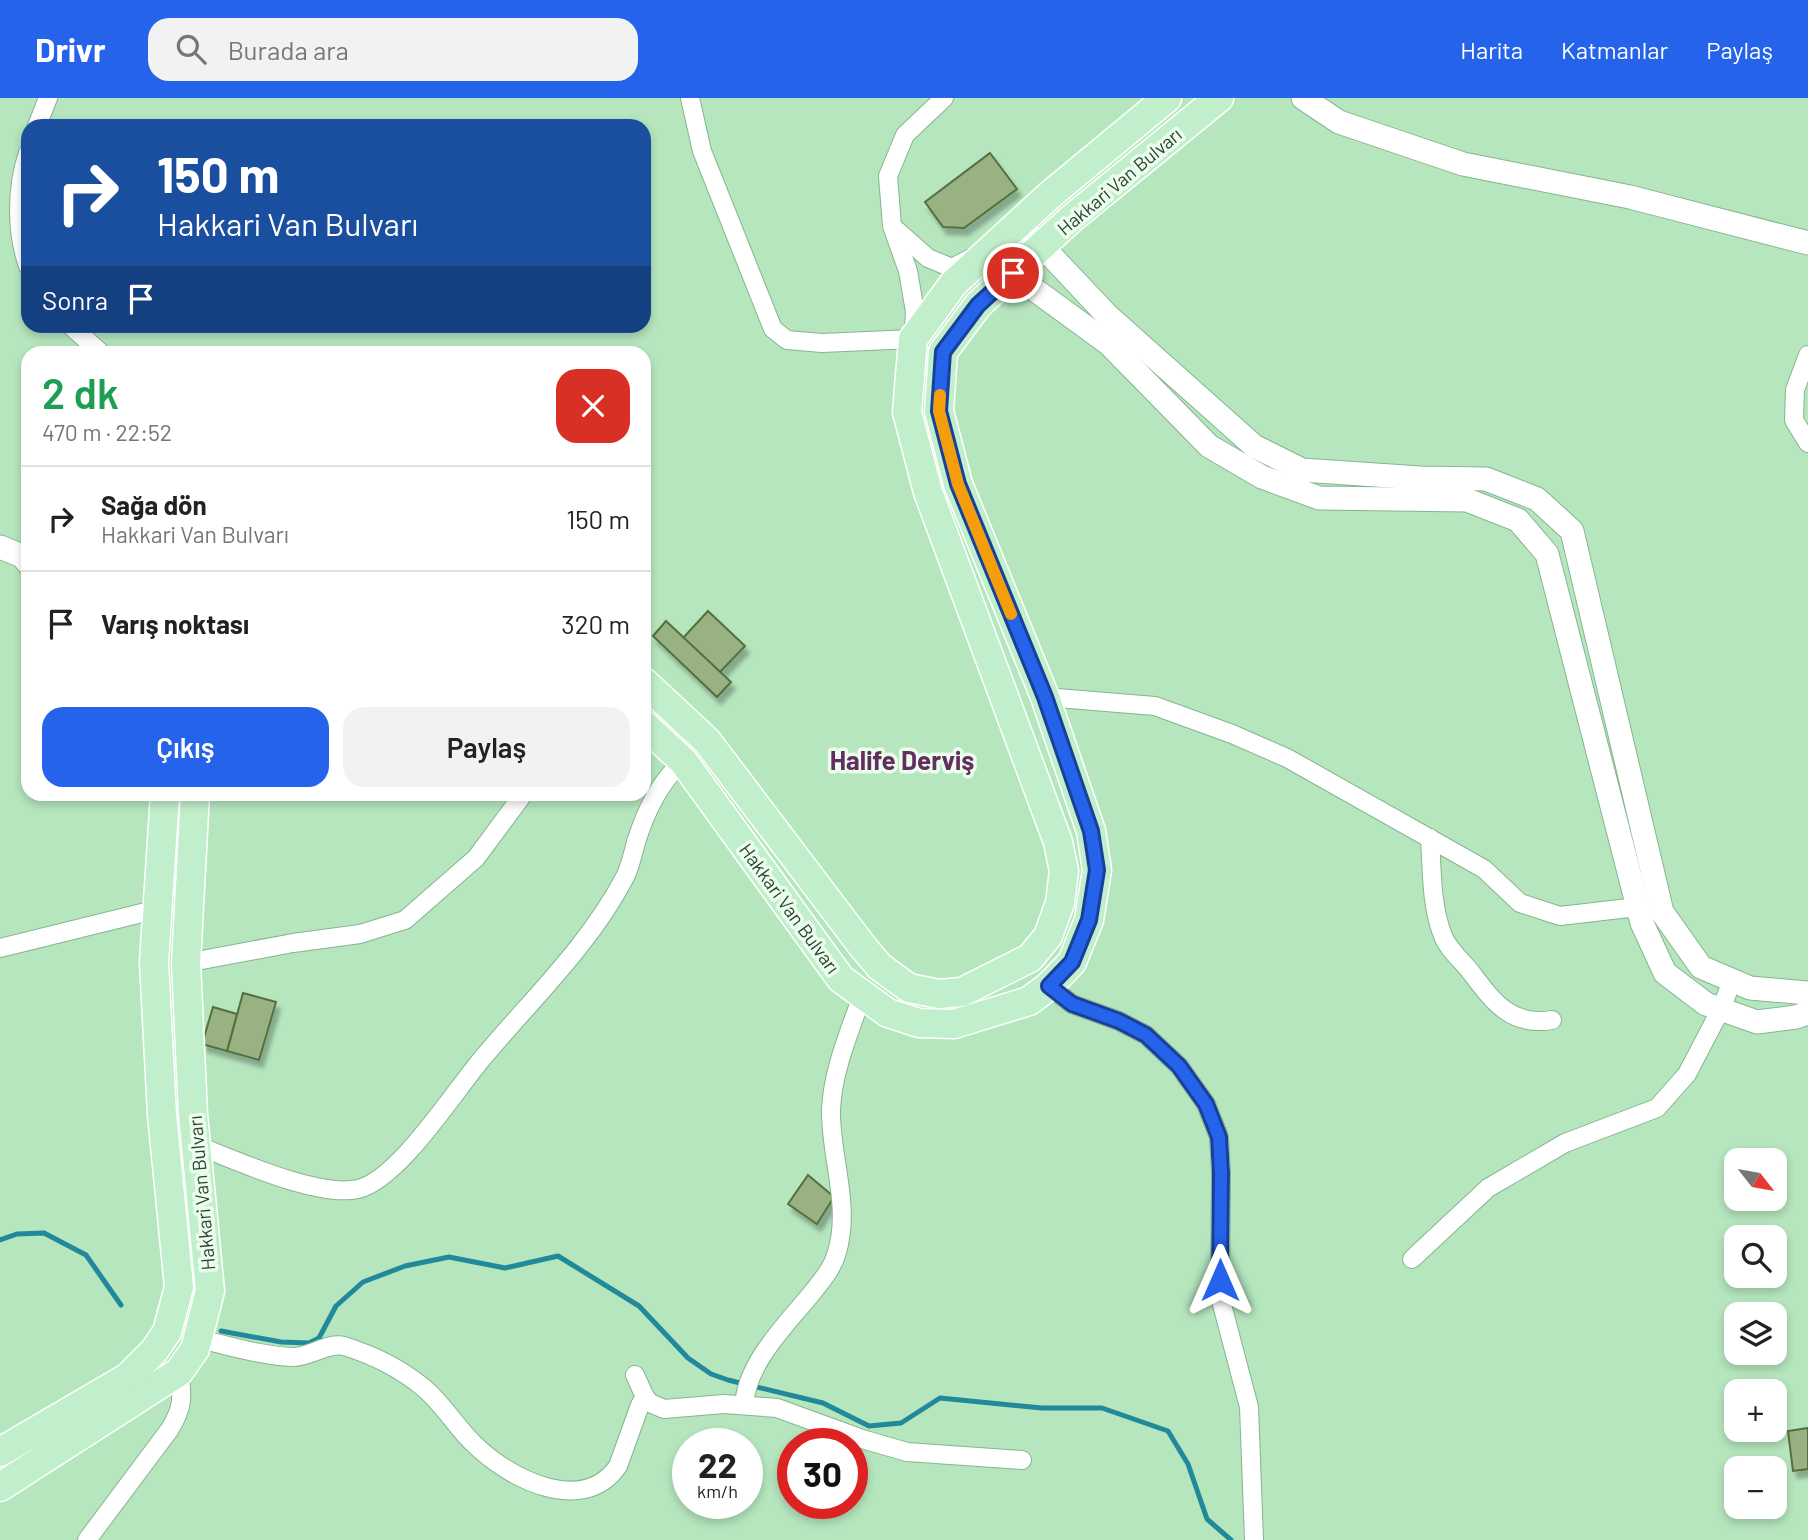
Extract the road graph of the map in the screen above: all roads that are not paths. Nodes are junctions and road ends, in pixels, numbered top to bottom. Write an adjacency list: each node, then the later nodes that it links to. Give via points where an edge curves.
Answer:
1 (48, 98): 7 (street)
2 (690, 98): 17 (street, via 702,150 773,329 787,340 822,343)
3 (944, 98): 10 (street, via 905,135 888,176)
4 (1167, 98): 9 (main road, Hakkari Van Bulvarı)
5 (1219, 98): 14 (main road, Hakkari Van Bulvarı)
6 (1303, 98): 12 (street, via 1339,122 1463,164 1630,197)
7 (40, 119)
8 (21, 187): 11 (street)
9 (1018, 224): 13 (main road, Hakkari Van Bulvarı); 14 (street)
10 (892, 226): 13 (street, via 928,258 953,268); 17 (street, via 908,271 915,312)
11 (21, 240)
12 (1808, 243)
13 (994, 246): 15 (street); 17 (main road, Hakkari Van Bulvarı, via 954,283)
14 (1042, 246): 15 (main road, Hakkari Van Bulvarı); 35 (street, via 1106,314 1254,446 1302,470 1486,479 1537,499 1572,531 1662,912 1701,967)
15 (1013, 273): 24 (main road, Hakkari Van Bulvarı, via 978,305 943,352 939,411 958,484); 31 (street, via 1109,344 1209,446 1262,477 1319,498 1467,500 1518,520 1547,554)
16 (79, 333): 18 (street)
17 (913, 340): 23 (main road, Hakkari Van Bulvarı, via 907,412 928,492 1058,842 1064,871 1060,903 1048,936 1030,958 962,992 939,994 909,988 880,967 707,741)
18 (93, 346)
19 (1808, 355): 20 (street, via 1795,390 1794,420)
20 (1808, 443)
21 (0, 547): 22 (street)
22 (21, 556)
23 (651, 689)
24 (1045, 697): 30 (street, via 1155,706 1232,734 1287,758); 36 (main road, Hakkari Van Bulvarı, via 1091,831 1097,870 1089,920 1072,962)
25 (651, 731): 26 (main road, Hakkari Van Bulvarı)
26 (683, 761): 38 (main road, Hakkari Van Bulvarı, via 841,979); 42 (street, via 668,774 653,801 626,876 594,926 415,1144 380,1178 356,1189 333,1190 282,1178)
27 (165, 801): 32 (main road, Hakkari Van Bulvarı)
28 (195, 801): 34 (main road, Hakkari Van Bulvarı)
29 (518, 801): 34 (street, via 476,858 405,920 360,934)
30 (1430, 838): 31 (street, via 1484,869 1520,904 1560,916); 41 (street, via 1435,900 1444,937 1487,995 1504,1009 1517,1018)
31 (1637, 907): 39 (street, via 1665,973 1706,1004)
32 (158, 909): 33 (street); 45 (main road, Hakkari Van Bulvarı, via 154,962 162,1115 179,1287 167,1332)
33 (0, 948)
34 (186, 963): 42 (main road, Hakkari Van Bulvarı)
35 (1732, 981): 37 (street, via 1750,988); 39 (street)
36 (1049, 986): 38 (main road, Hakkari Van Bulvarı, via 1029,1001 954,1024 909,1020); 54 (street, via 1072,1004 1146,1035 1179,1066 1206,1104 1219,1137 1220,1297 1249,1406)
37 (1808, 993)
38 (862, 996): 48 (street, via 833,1087 832,1131 841,1198 837,1254 826,1276 765,1352)
39 (1721, 1009): 40 (street, via 1757,1022); 43 (street, via 1687,1074 1657,1108 1565,1143 1489,1188)
40 (1808, 1013)
41 (1552, 1020)
42 (196, 1145): 44 (main road, Hakkari Van Bulvarı, via 210,1291)
43 (1412, 1259)
44 (198, 1339): 46 (main road, Hakkari Van Bulvarı); 49 (street, via 296,1357 339,1345 382,1362 426,1390 493,1460 533,1482 559,1489 582,1490 607,1480 618,1466)
45 (154, 1351): 46 (main road); 50 (main road, Hakkari Van Bulvarı, via 128,1377)
46 (179, 1372): 52 (main road, Hakkari Van Bulvarı); 53 (street, via 183,1397 178,1415)
47 (635, 1376): 49 (street)
48 (746, 1392): 49 (street, via 670,1410); 51 (street, via 777,1408 907,1452)
49 (645, 1397)
50 (0, 1452)
51 (1022, 1460)
52 (0, 1487)
53 (87, 1540)
54 (1254, 1540)

